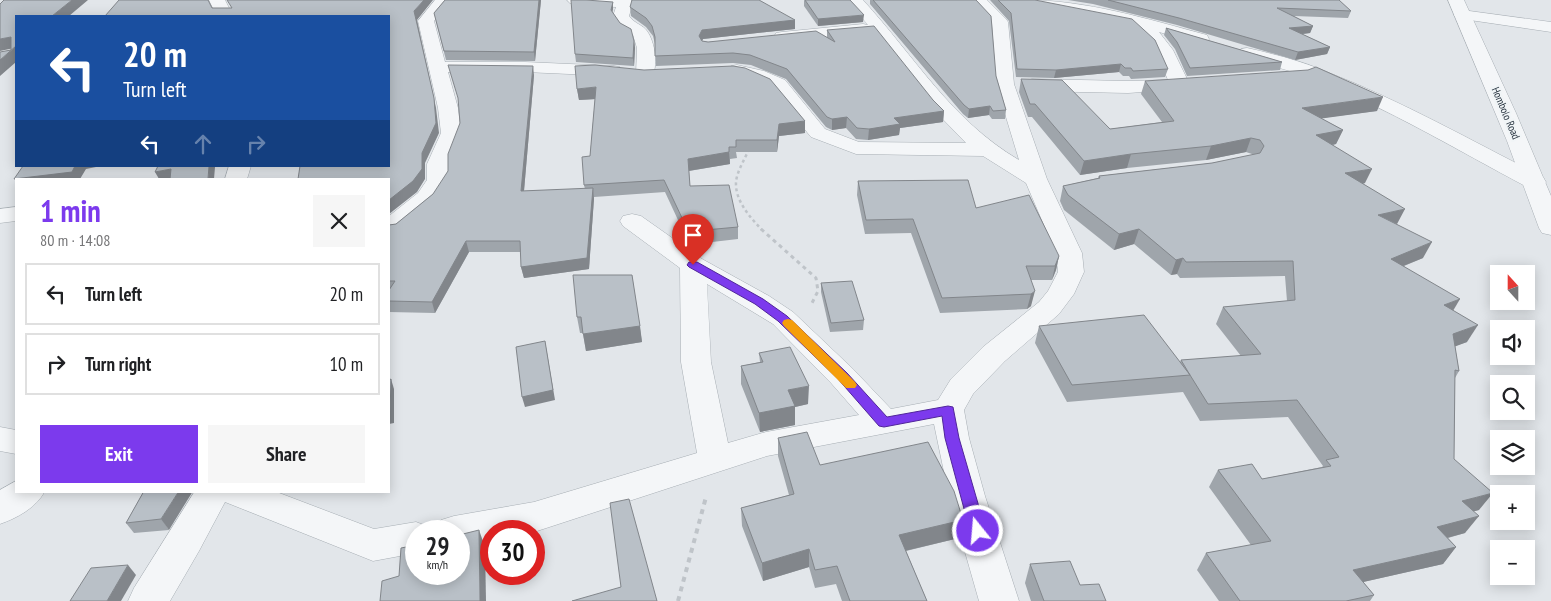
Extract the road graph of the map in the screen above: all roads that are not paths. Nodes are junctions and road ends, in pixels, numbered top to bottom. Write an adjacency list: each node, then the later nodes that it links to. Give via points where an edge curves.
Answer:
1 (217, 0): 10 (street)
2 (443, 0): 16 (street, via 426,21)
3 (574, 0): 7 (street)
4 (855, 0): 11 (street)
5 (979, 0): 21 (street, via 1000,22)
6 (1032, 0): 9 (street)
7 (625, 2): 16 (street, via 621,16 628,26 640,32 654,73)
8 (1459, 7): 12 (street); 24 (street, Hombolo Road)
9 (1130, 11): 14 (street); 22 (street, via 1166,48)
10 (224, 15)
11 (880, 27): 13 (street); 23 (street, via 958,124)
12 (1551, 27)
13 (766, 39)
14 (1216, 43)
15 (1235, 49): 18 (street)
16 (438, 66): 29 (street, via 451,133 438,164 438,180 427,198)
17 (721, 70): 23 (street, via 744,71 778,84 818,133 856,148)
18 (1318, 74): 19 (street); 24 (street, via 1398,111)
19 (1268, 78)
20 (1199, 83): 22 (street)
21 (1005, 84): 22 (street, via 1077,87); 25 (street)
22 (1179, 85)
23 (989, 150): 25 (street)
24 (1535, 182): 30 (street, Hombolo Road)
25 (1045, 185): 32 (street, via 1069,253 1071,272 1049,308 994,354 962,387)
26 (15, 214): 27 (street)
27 (0, 216)
28 (632, 220): 31 (street)
29 (390, 227)
30 (1551, 228)
31 (693, 265): 33 (street, via 759,302 793,327); 36 (street, via 696,362)
32 (948, 410): 33 (street); 44 (street, via 967,496)
33 (884, 422): 36 (street, via 766,444)
34 (0, 439): 35 (street)
35 (15, 442)
36 (715, 460): 41 (street, via 534,517)
37 (24, 493): 40 (street)
38 (212, 493): 43 (street)
39 (240, 493): 42 (street, via 373,545)
40 (0, 509)
41 (470, 528)
42 (405, 540)
43 (148, 601)
44 (999, 601)

